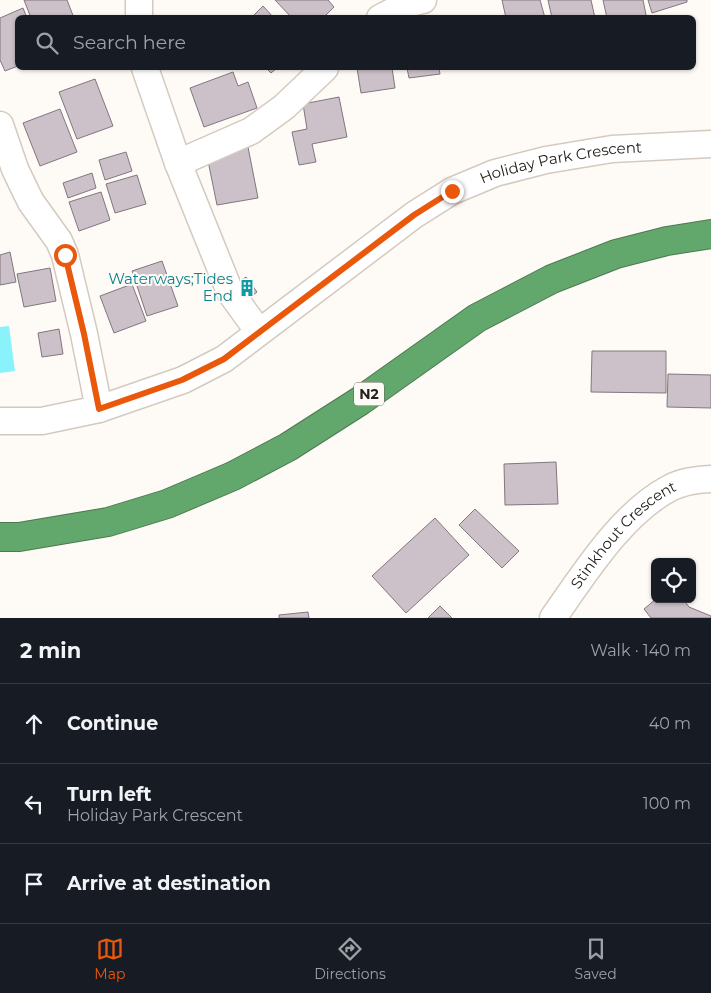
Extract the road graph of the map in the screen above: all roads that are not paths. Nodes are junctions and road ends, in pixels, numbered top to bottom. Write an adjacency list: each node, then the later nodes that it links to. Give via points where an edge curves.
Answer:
1 (139, 0): 3 (street)
2 (423, 0): 4 (street)
3 (139, 15)
4 (386, 15)
5 (146, 70): 9 (street)
6 (323, 70): 9 (street, via 284,107 251,130)
7 (0, 125): 12 (street, via 15,169 31,202 59,241 65,255)
8 (711, 144): 11 (street, Holiday Park Crescent, via 612,149 546,160 495,174 452,191 414,215)
9 (178, 163): 11 (street, via 230,292)
10 (711, 234): 15 (highway, N2, via 616,254 552,279 477,318 360,401 288,447 233,476 167,504 108,522)
11 (259, 332): 12 (street, Holiday Park Crescent, via 224,359 182,380)
12 (99, 409): 13 (street, Holiday Park Crescent, via 42,421)
13 (0, 421)
14 (711, 479): 16 (street, Stinkhout Crescent, via 671,487 641,508 598,554)
15 (0, 537)
16 (553, 618)

